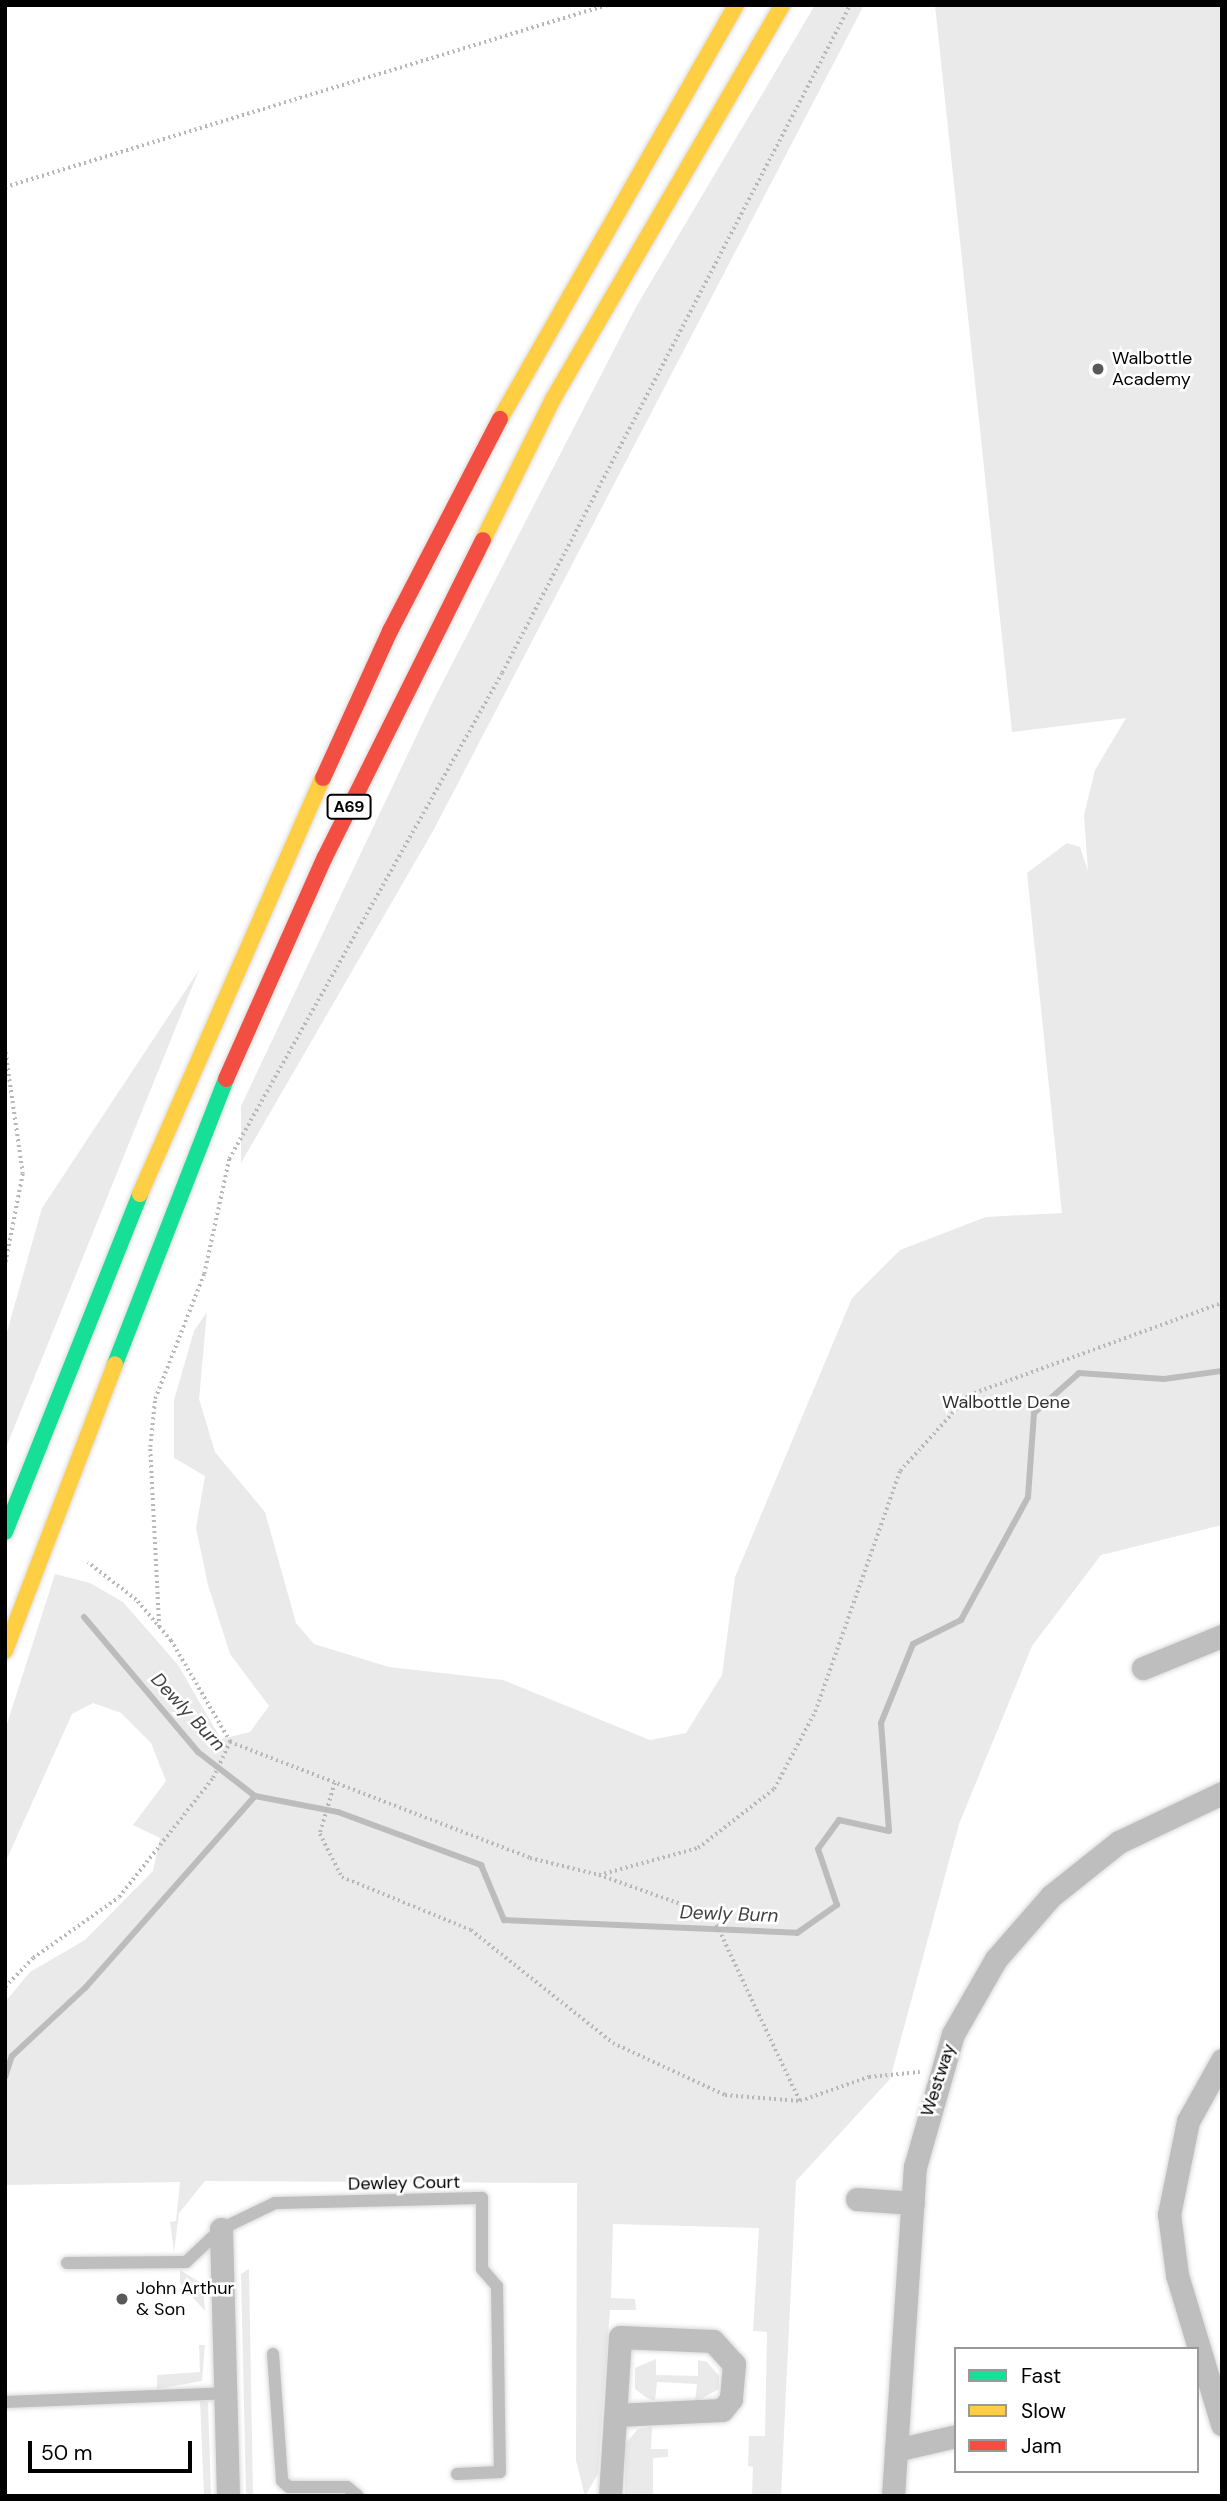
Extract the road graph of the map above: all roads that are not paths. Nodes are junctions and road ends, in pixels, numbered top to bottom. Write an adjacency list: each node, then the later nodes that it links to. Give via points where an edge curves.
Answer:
1 (736, 5): 3 (highway, A69, via 519,383 390,631 183,1086 74,1348)
2 (782, 5): 4 (highway, A69, via 553,399 331,845 211,1114)
3 (5, 1532)
4 (16, 1616): 6 (highway, A69); 7 (highway, A69)
5 (1221, 1637): 8 (street)
6 (5, 1651)
7 (5, 1660)
8 (1143, 1668)
9 (1222, 1793): 12 (street, Westway, via 1159,1819 1093,1861 1051,1896 996,1959 940,2070 920,2136)
10 (1222, 2060): 16 (street, via 1188,2122 1169,2214 1177,2275)
11 (857, 2199): 12 (street)
12 (913, 2203): 22 (street, Westway)
13 (221, 2230): 14 (lane, via 186,2262); 17 (street); 23 (lane, Dewley Court, via 275,2203 482,2199 482,2269 497,2286 500,2472)
14 (67, 2263)
15 (273, 2354): 25 (lane, via 282,2481 289,2487 347,2487)
16 (1207, 2360): 20 (street)
17 (226, 2393): 18 (lane); 24 (street)
18 (5, 2402)
19 (616, 2415): 19 (street, via 620,2337 713,2341 734,2364 731,2399 722,2410); 26 (street)
20 (1222, 2424)
21 (954, 2436): 22 (street)
22 (896, 2450): 27 (street, Westway)
23 (457, 2474)
24 (228, 2496)
25 (358, 2496)
26 (610, 2496)
27 (893, 2496)

